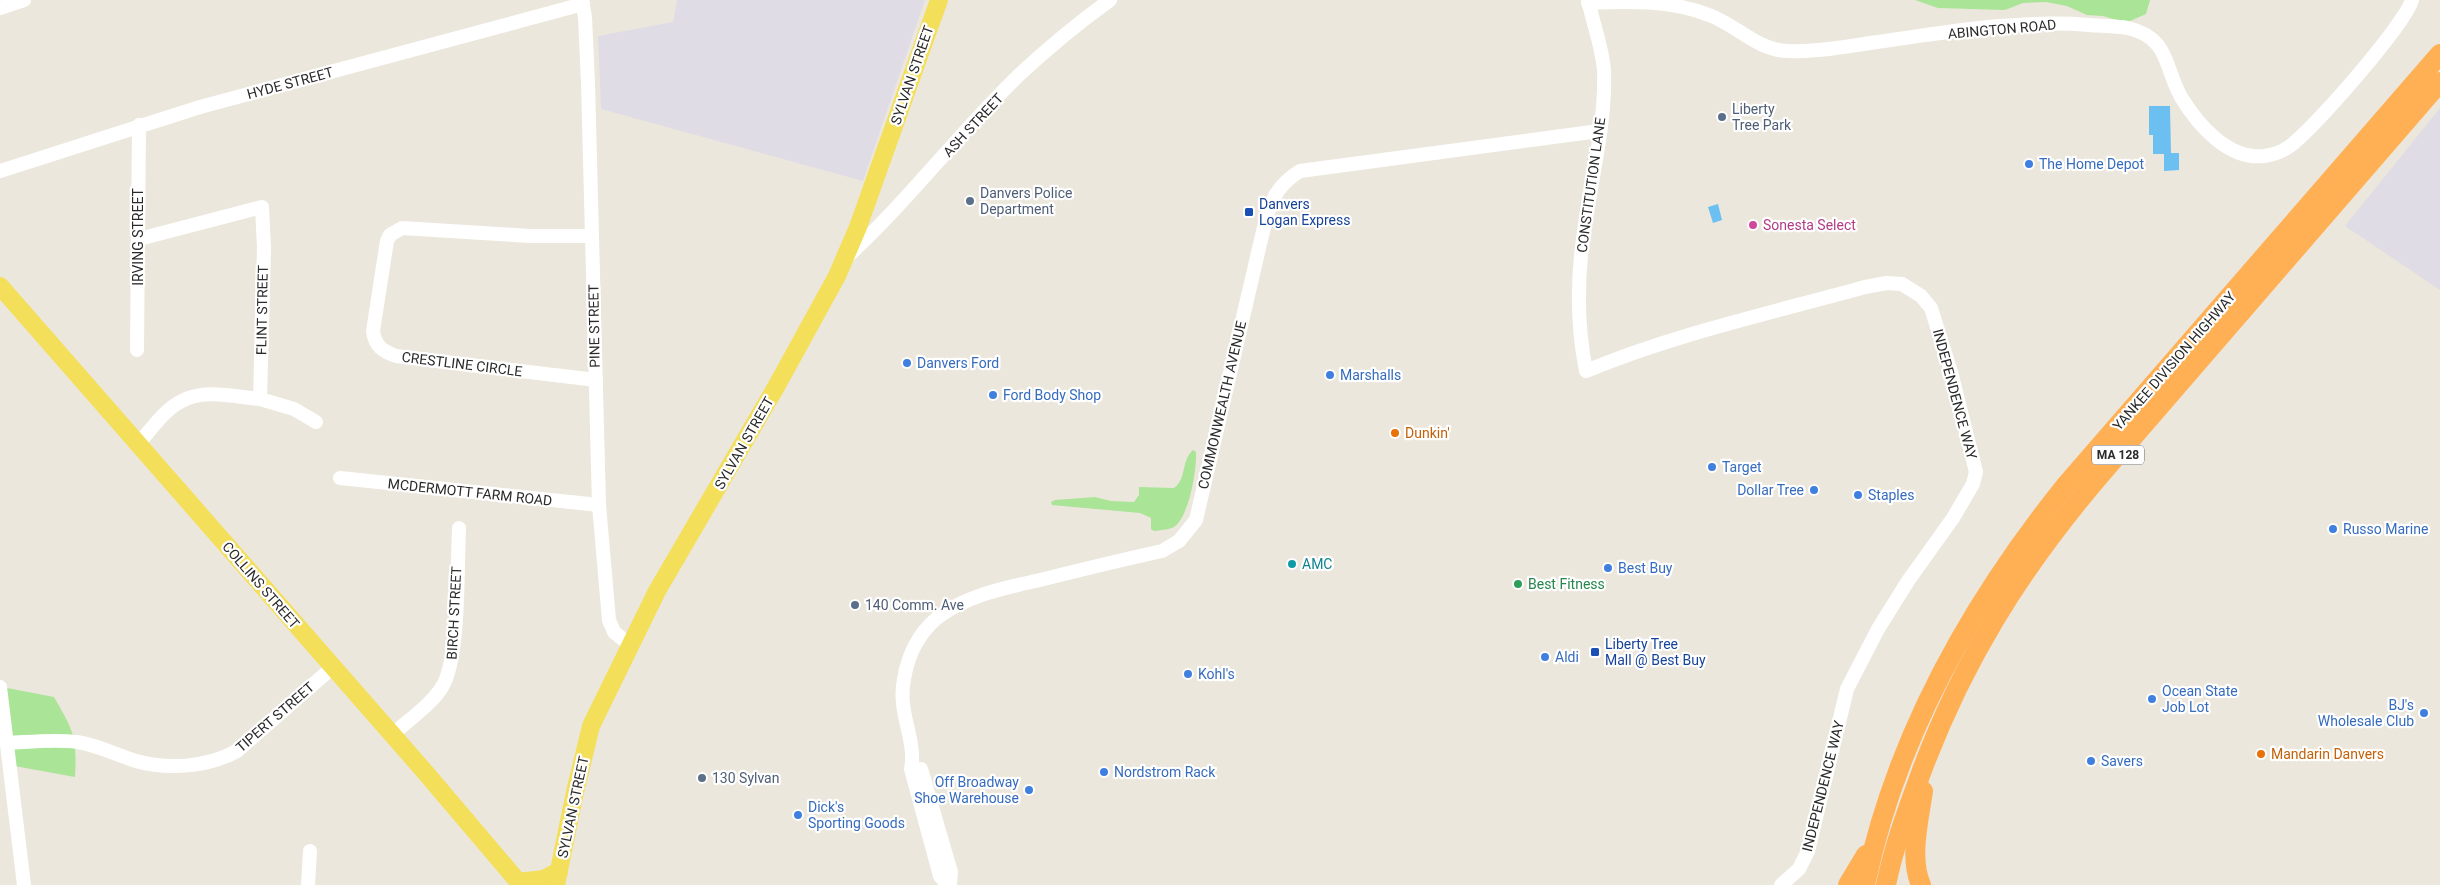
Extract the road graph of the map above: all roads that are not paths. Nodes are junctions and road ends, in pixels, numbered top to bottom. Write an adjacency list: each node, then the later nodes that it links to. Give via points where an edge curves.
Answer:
1 (24, 0): 7 (street)
2 (939, 0): 15 (main road, SYLVAN STREET)
3 (1110, 0): 15 (street, ASH STREET, via 1061,37 1019,76 904,202)
4 (2412, 0): 6 (street, ABINGTON ROAD, via 2391,35 2309,130 2286,149 2264,156 2238,152 2216,139 2180,95 2164,51 2155,41 2127,28 2073,24 2014,25 1787,52 1768,48 1710,15 1671,5)
5 (583, 2): 10 (street, HYDE STREET); 13 (street, PINE STREET)
6 (1588, 2): 11 (street, CONSTITUTION LANE, via 1604,68)
7 (0, 8)
8 (2440, 54): 34 (highway, YANKEE DIVISION HIGHWAY / MA 128, via 2066,485 2014,552 1946,664 1903,758)
9 (2440, 82): 31 (highway, YANKEE DIVISION HIGHWAY / MA 128, via 2062,520 1999,612 1957,686)
10 (139, 125): 12 (street, HYDE STREET); 14 (street, IRVING STREET)
11 (1599, 131): 18 (street, CONSTITUTION LANE, via 1580,267 1580,326); 40 (street, COMMONWEALTH AVENUE, via 1300,171 1277,190 1269,206 1196,520 1179,541 1162,551 994,591 957,604 921,634 909,655 901,704 913,759 920,765 951,872)
12 (0, 171)
13 (592, 236): 19 (street, PINE STREET); 19 (street, CRESTLINE CIRCLE, via 530,236 402,228 390,235 387,241 373,330 379,348 396,356)
14 (139, 239): 17 (street, IRVING STREET); 20 (street, FLINT STREET, via 262,207)
15 (844, 259): 26 (main road, SYLVAN STREET, via 812,323)
16 (0, 286): 22 (main road, COLLINS STREET)
17 (137, 350)
18 (1586, 371): 41 (street, INDEPENDENCE WAY, via 1705,330 1865,287 1902,284 1921,296 1931,308 1951,372 1976,477 1859,663 1847,689 1808,851 1799,869)
19 (596, 380): 24 (street, PINE STREET)
20 (260, 399): 21 (street, via 294,409); 22 (street, via 216,395 189,397 178,402)
21 (316, 422)
22 (138, 443): 27 (main road, COLLINS STREET)
23 (340, 478): 24 (street, MCDERMOTT FARM ROAD)
24 (599, 505): 26 (street, PINE STREET, via 609,620 614,632)
25 (459, 528): 29 (street, BIRCH STREET, via 449,674 435,697)
26 (630, 644): 36 (main road, SYLVAN STREET, via 591,726)
27 (333, 667): 29 (main road, COLLINS STREET); 30 (street, TIPERT STREET, via 237,751 221,760 187,766 149,764 78,742)
28 (0, 686): 30 (street)
29 (392, 734): 37 (main road, COLLINS STREET)
30 (7, 743): 32 (street)
31 (1930, 749): 44 (highway, YANKEE DIVISION HIGHWAY / MA 128, via 1905,816); 45 (highway, via 1918,833 1916,870)
32 (14, 797): 33 (street); 38 (street)
33 (0, 798)
34 (1881, 827): 42 (highway); 43 (highway, YANKEE DIVISION HIGHWAY / MA 128)
35 (310, 851): 39 (street)
36 (558, 878): 37 (main road)
37 (520, 883)
38 (24, 885)
39 (308, 885)
40 (949, 885)
41 (1781, 885)
42 (1848, 885)
43 (1866, 885)
44 (1886, 885)
45 (1921, 885)

